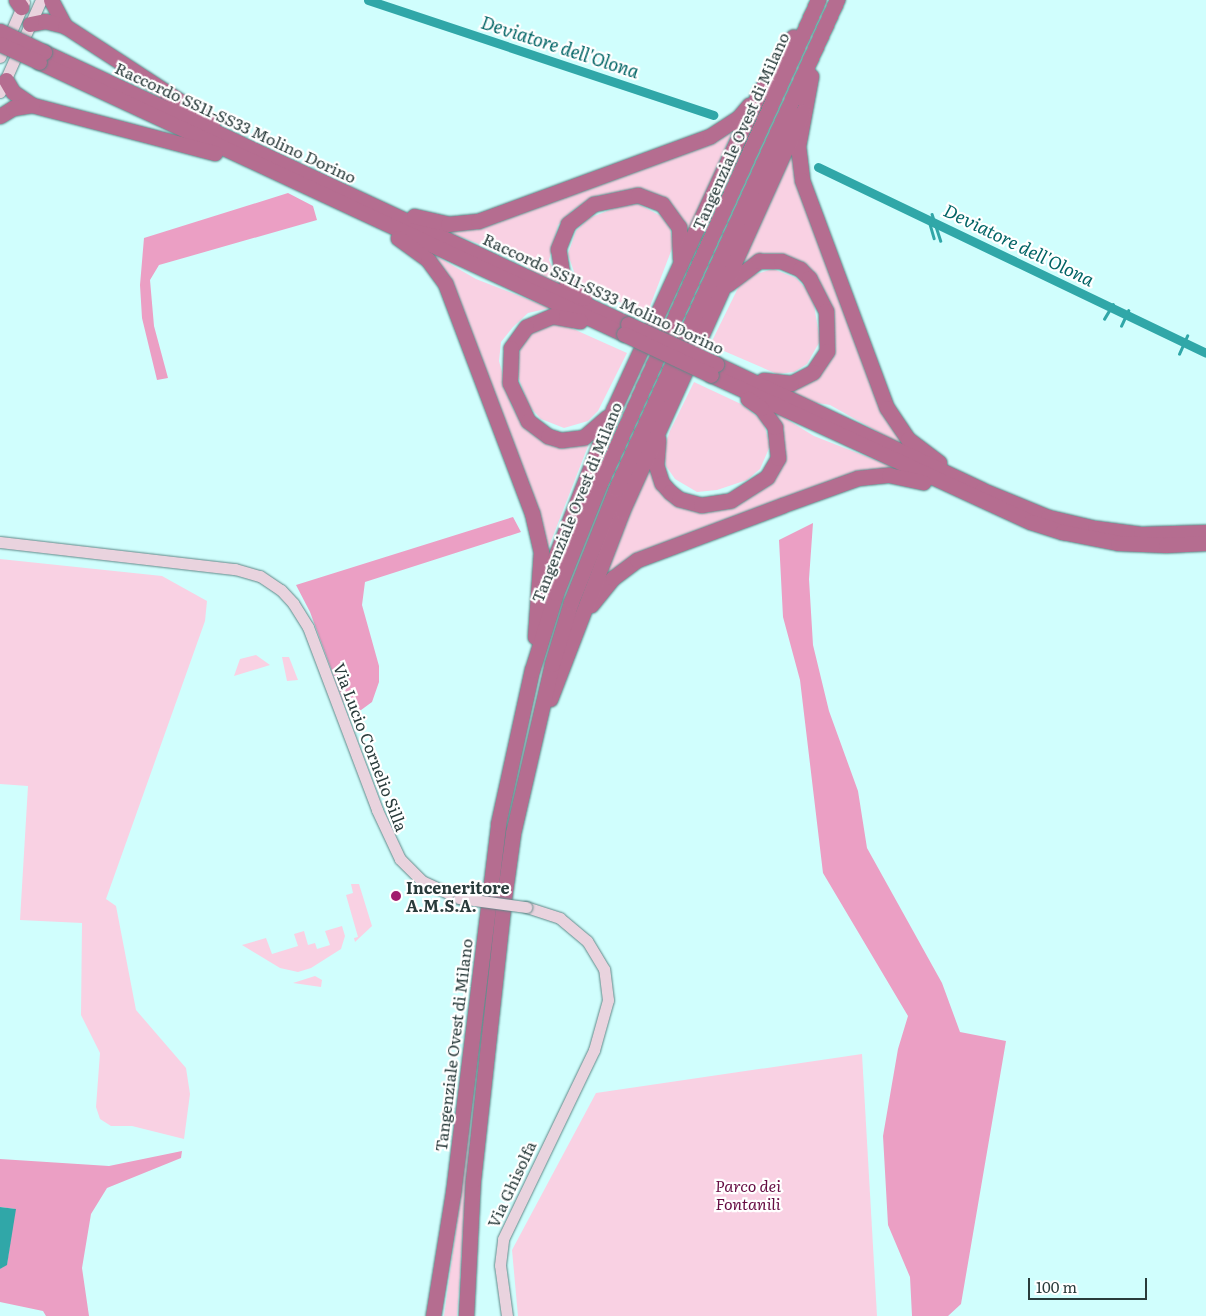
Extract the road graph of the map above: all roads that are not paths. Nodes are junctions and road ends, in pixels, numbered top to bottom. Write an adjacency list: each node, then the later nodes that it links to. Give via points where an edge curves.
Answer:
1 (42, 0): 6 (street)
2 (51, 0): 8 (highway)
3 (817, 0): 16 (highway); 36 (highway, Tangenziale Ovest di Milano, via 600,483 556,593)
4 (837, 0): 10 (highway, Tangenziale Ovest di Milano)
5 (21, 2): 6 (street); 7 (street)
6 (30, 24): 7 (street); 8 (highway, via 45,22); 15 (street)
7 (14, 25): 13 (street)
8 (65, 26): 21 (highway, via 209,120)
9 (0, 31): 12 (highway, Raccordo SS11-SS33 Molino Dorino, bridge)
10 (821, 37): 18 (highway); 37 (highway, Tangenziale Ovest di Milano, via 594,540 552,664)
11 (0, 44): 12 (highway, Raccordo SS11-SS33 Molino Dorino, bridge)
12 (42, 57): 20 (highway, Raccordo SS11-SS33 Molino Dorino); 21 (highway, Raccordo SS11-SS33 Molino Dorino)
13 (0, 58)
14 (0, 65): 15 (street)
15 (4, 77): 17 (highway, via 13,92)
16 (758, 95): 22 (highway, via 738,118 710,136 463,224 429,221 403,213); 24 (highway)
17 (32, 105): 19 (highway, via 13,108); 20 (highway)
18 (802, 112): 25 (highway); 30 (highway, via 798,146 802,180 887,408 908,438)
19 (0, 116)
20 (248, 161): 23 (highway, Raccordo SS11-SS33 Molino Dorino)
21 (285, 164): 22 (highway, Raccordo SS11-SS33 Molino Dorino)
22 (303, 172): 26 (highway, Raccordo SS11-SS33 Molino Dorino)
23 (346, 206): 26 (highway, Raccordo SS11-SS33 Molino Dorino); 34 (highway, via 417,251 445,283 532,513 541,551)
24 (678, 271): 26 (highway, via 681,250 679,227 669,210 655,200 638,195 606,200 578,214 568,224 558,249 558,261 568,284); 28 (highway)
25 (722, 291): 27 (highway, via 737,275 759,261 792,264 817,289 826,311 829,338 822,362 813,372 791,383 767,382); 29 (highway)
26 (626, 329): 27 (highway, Raccordo SS11-SS33 Molino Dorino, bridge); 28 (highway, via 552,316 534,322 519,333 508,358 515,399 528,421 548,436 561,440 584,437 603,423)
27 (714, 369): 29 (highway, via 761,408 772,422 779,448 778,458 767,477 731,500 701,504 679,499 658,474 656,453); 30 (highway, Raccordo SS11-SS33 Molino Dorino)
28 (614, 408): 34 (highway)
29 (660, 428): 35 (highway, via 622,511)
30 (980, 494): 31 (highway, Raccordo SS11-SS33 Molino Dorino, via 1048,517 1095,528 1162,534); 33 (highway, Raccordo SS11-SS33 Molino Dorino, via 1030,522 1090,539 1141,545); 35 (highway, via 906,478 858,478 637,560 612,578)
31 (1206, 532)
32 (0, 542): 38 (street, Via Lucio Cornelio Silla, bridge, via 235,569 260,576 281,590 308,627 376,810 400,859 422,881 459,898 526,906 552,915 575,929 604,969 608,984 606,1016)
33 (1206, 543)
34 (539, 598): 36 (highway)
35 (585, 612): 37 (highway)
36 (532, 670): 40 (highway, Tangenziale Ovest di Milano, via 498,824 455,1174)
37 (532, 746): 39 (highway, Tangenziale Ovest di Milano, via 513,834 498,951 473,1180)
38 (582, 1073): 43 (street, Via Ghisolfa, via 503,1239 500,1265)
39 (469, 1267): 41 (highway, Tangenziale Ovest di Milano); 42 (highway)
40 (433, 1316)
41 (466, 1316)
42 (473, 1316)
43 (507, 1316)

